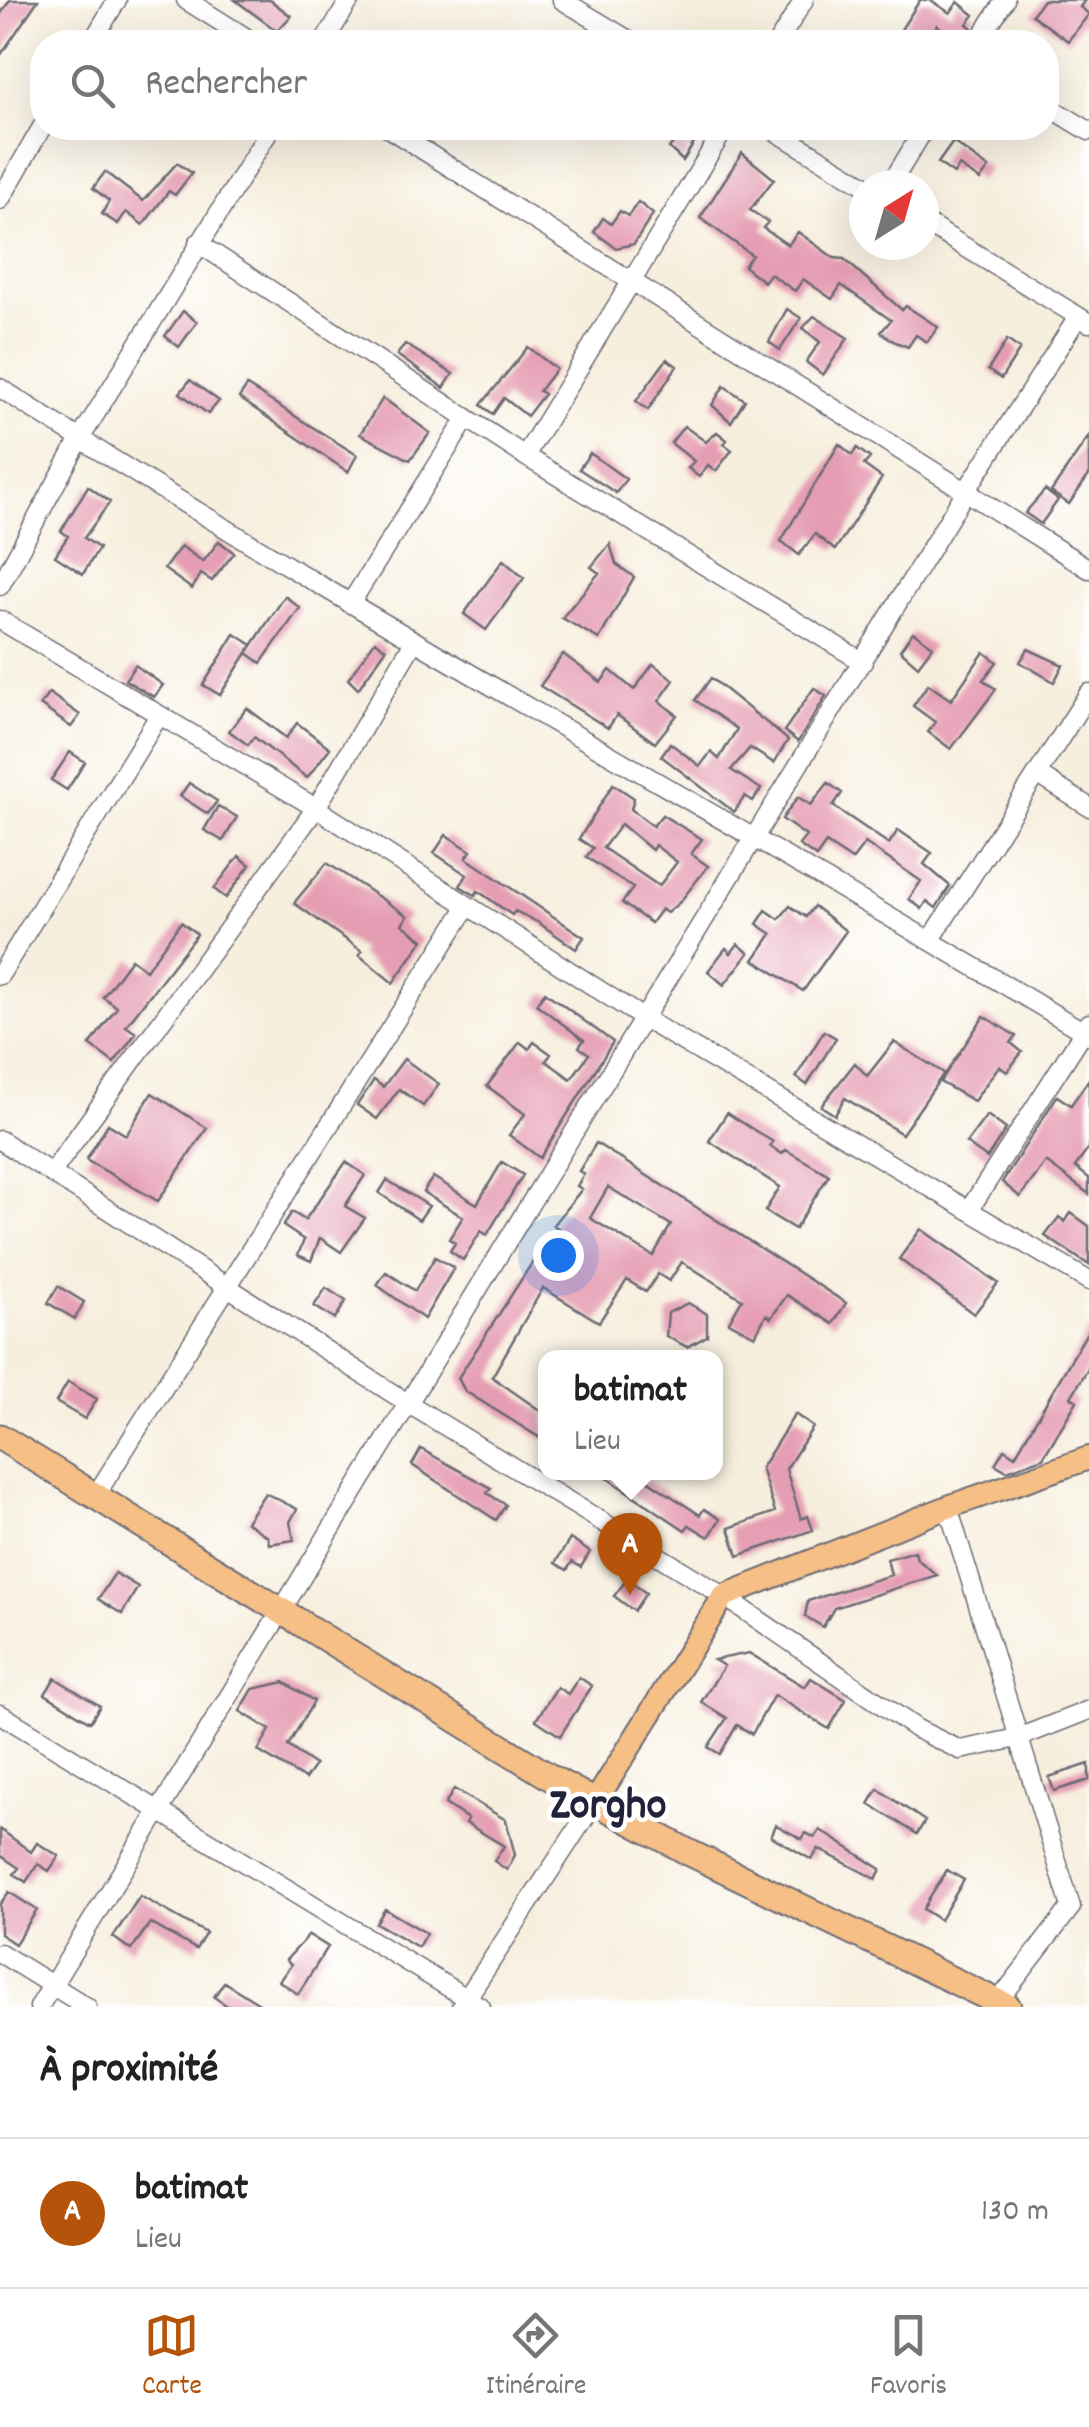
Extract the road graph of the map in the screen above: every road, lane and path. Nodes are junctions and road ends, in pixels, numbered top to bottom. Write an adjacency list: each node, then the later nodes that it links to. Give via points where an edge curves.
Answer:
1 (117, 0): 7 (street)
2 (186, 0): 8 (street)
3 (350, 0): 9 (street)
4 (562, 0): 10 (street)
5 (804, 0): 11 (street)
6 (1005, 0): 12 (street)
7 (99, 30)
8 (234, 30)
9 (331, 30)
10 (612, 30)
11 (785, 30)
12 (986, 30)
13 (1059, 112): 14 (street)
14 (1089, 131)
15 (35, 140): 23 (street)
16 (262, 140): 25 (street)
17 (407, 140): 26 (street)
18 (719, 140): 26 (street)
19 (790, 140): 22 (street)
20 (918, 140): 21 (street)
21 (899, 170)
22 (849, 176)
23 (0, 200)
24 (939, 231): 27 (street)
25 (198, 243): 29 (street); 30 (street)
26 (633, 282): 31 (street); 32 (street)
27 (1084, 320): 32 (street)
28 (0, 388): 30 (street)
29 (467, 418): 31 (street); 35 (street)
30 (80, 439): 34 (street); 35 (street)
31 (524, 456): 38 (street)
32 (966, 492): 33 (street); 38 (street)
33 (1089, 568)
34 (0, 586)
35 (350, 604): 37 (street)
36 (0, 620): 40 (street)
37 (413, 644): 43 (street); 44 (street)
38 (863, 662): 44 (street)
39 (1089, 693): 41 (street)
40 (158, 717): 43 (street); 47 (street)
41 (1037, 774): 42 (street); 46 (street)
42 (1089, 807)
43 (316, 808): 45 (street); 51 (street)
44 (757, 836): 46 (street); 48 (street)
45 (466, 908): 48 (street); 54 (street)
46 (930, 940): 49 (street)
47 (0, 975)
48 (646, 1020): 52 (street); 55 (street)
49 (1087, 1030): 52 (street)
50 (0, 1140): 51 (street)
51 (52, 1172): 54 (street)
52 (969, 1210): 53 (street)
53 (1089, 1282)
54 (226, 1286): 55 (street); 58 (street)
55 (409, 1404): 60 (street); 61 (street)
56 (0, 1438): 58 (highway)
57 (1089, 1458): 59 (main road)
58 (94, 1498): 61 (highway)
59 (948, 1507): 60 (main road); 64 (street)
60 (724, 1596): 64 (street, via 917,1729 960,1750); 65 (main road)
61 (281, 1612): 65 (highway); 66 (street)
62 (1089, 1710): 64 (street)
63 (0, 1714): 66 (street)
64 (1018, 1738): 67 (street)
65 (595, 1802): 70 (street); 71 (highway)
66 (159, 1810): 69 (street); 70 (street)
67 (1080, 1905): 71 (street)
68 (0, 1953): 69 (street)
69 (52, 1985): 72 (street); 73 (street)
70 (470, 2004)
71 (999, 2005)
72 (39, 2007)
73 (87, 2007)

